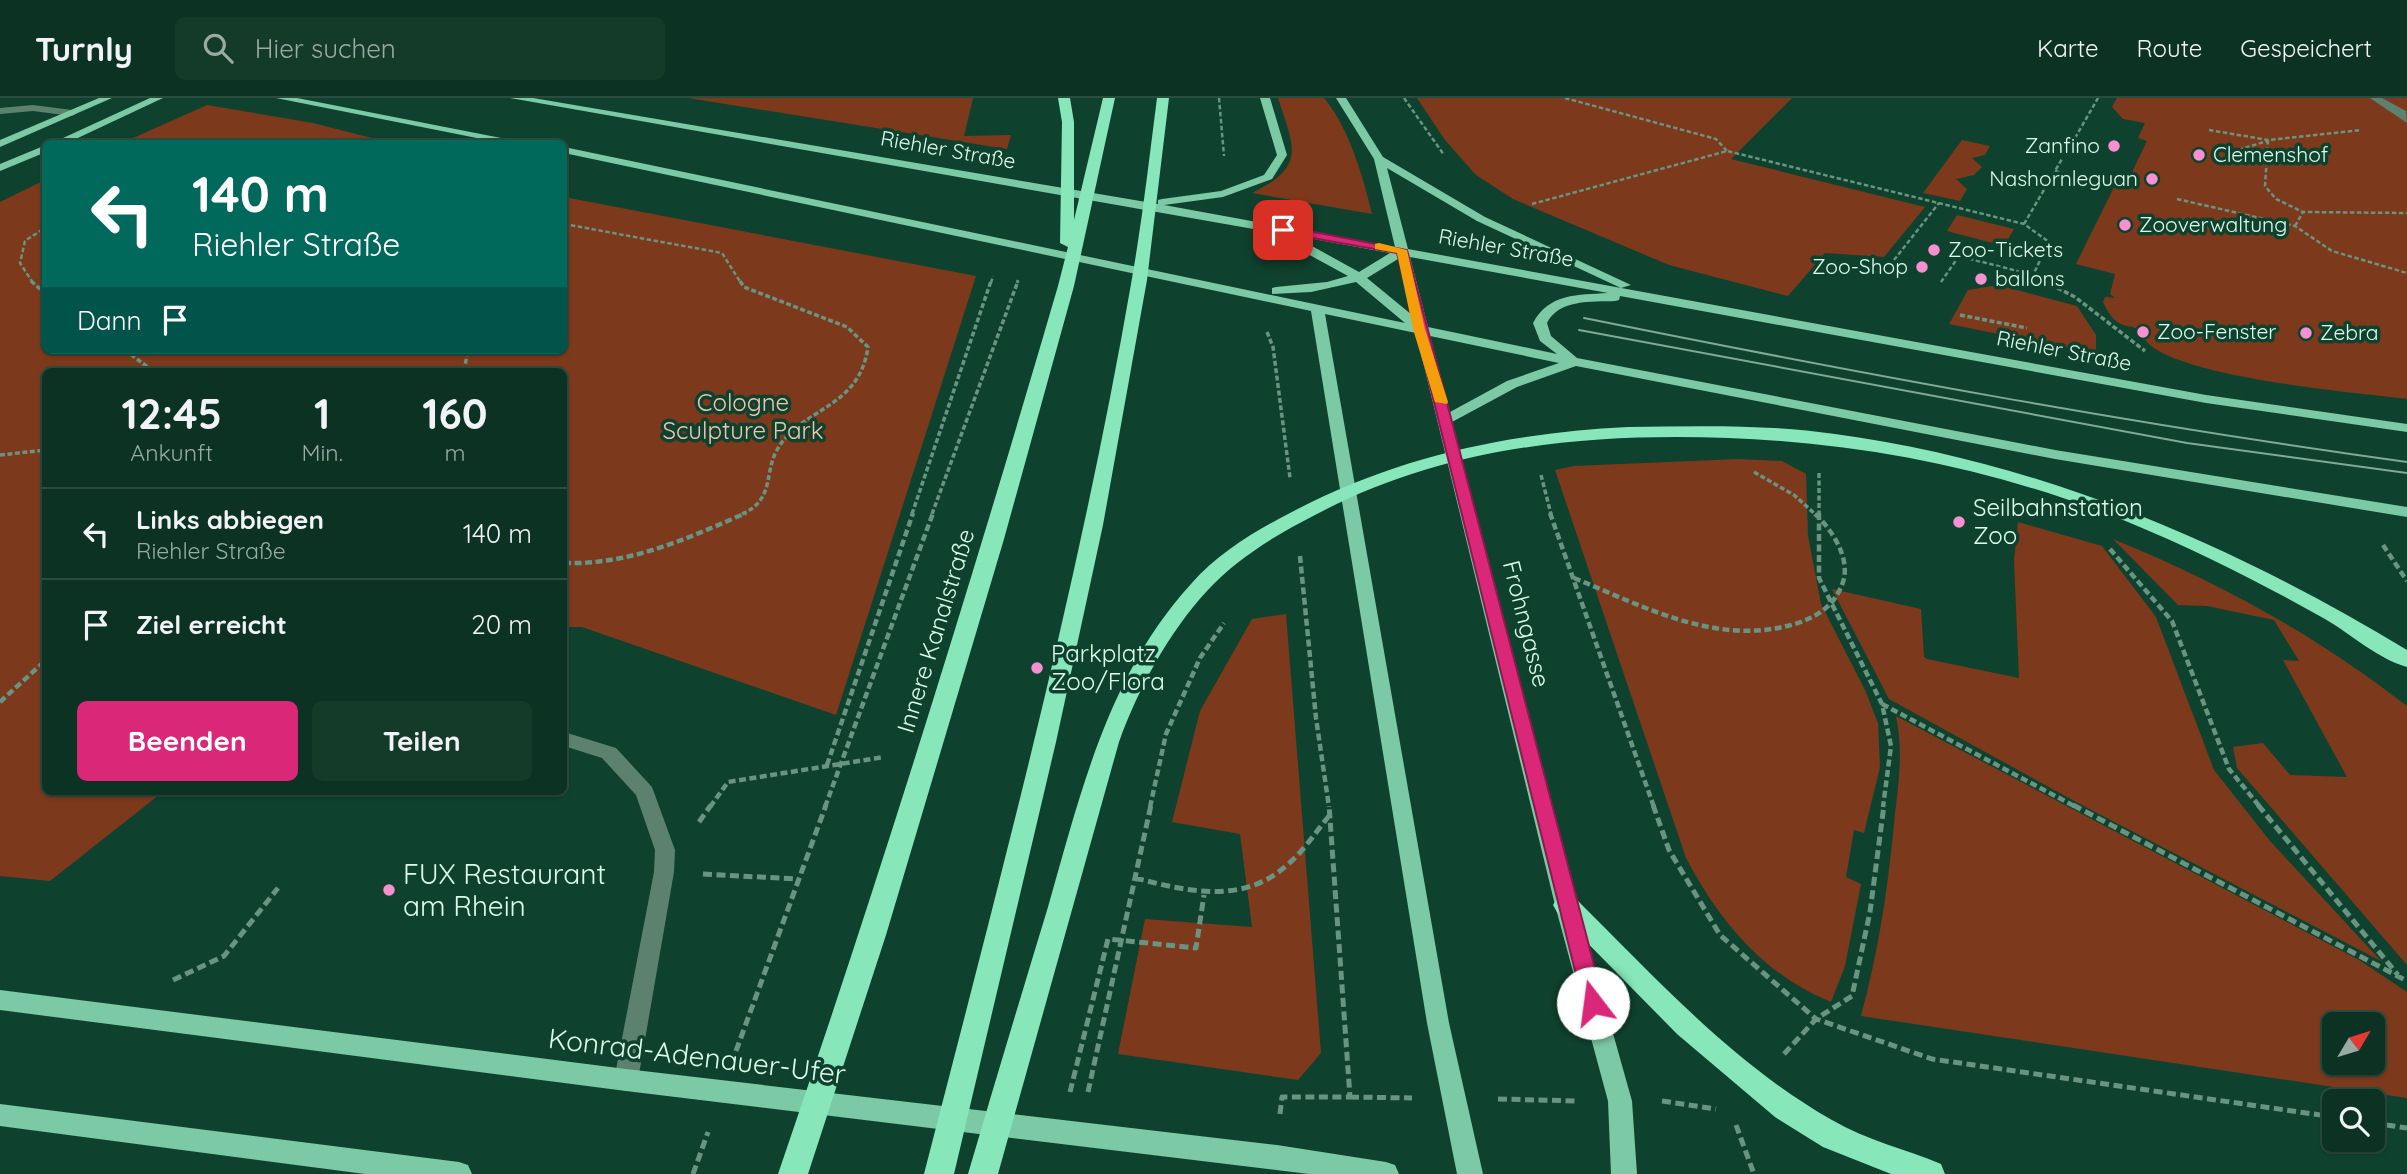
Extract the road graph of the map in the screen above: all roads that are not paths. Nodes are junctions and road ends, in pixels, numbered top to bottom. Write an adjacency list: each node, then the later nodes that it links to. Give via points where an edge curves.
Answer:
1 (107, 98): 12 (main road)
2 (158, 98): 14 (main road)
3 (281, 98): 15 (main road)
4 (515, 98): 21 (main road, Riehler Straße)
5 (1065, 98): 25 (highway)
6 (1109, 98): 25 (highway, Innere Kanalstraße)
7 (1163, 98): 42 (highway, via 1136,304 1091,536 1034,798)
8 (1265, 98): 21 (main road, via 1282,155 1268,177 1223,194)
9 (1341, 98): 19 (main road, Frohngasse)
10 (2375, 98): 13 (street)
11 (0, 111): 12 (street, via 33,108)
12 (72, 113): 16 (main road)
13 (2407, 120)
14 (64, 140)
15 (505, 140)
16 (0, 144)
17 (42, 150): 20 (main road)
18 (567, 151): 26 (main road)
19 (1379, 159): 23 (main road, Frohngasse); 27 (main road, via 1481,219)
20 (0, 169)
21 (1145, 205): 22 (main road, Riehler Straße)
22 (1259, 225): 23 (main road, Riehler Straße); 24 (main road, via 1317,250)
23 (1402, 250): 24 (main road); 27 (main road, Riehler Straße); 29 (main road, Frohngasse)
24 (1360, 279): 26 (main road, via 1322,289); 29 (main road)
25 (1066, 286): 41 (highway, Innere Kanalstraße, via 897,856)
26 (1252, 292): 28 (main road)
27 (1650, 296): 30 (main road, via 1572,299 1546,311 1540,323 1545,338); 32 (main road, Riehler Straße, via 2206,399)
28 (1317, 307): 29 (main road); 45 (main road, via 1436,1009)
29 (1419, 329): 30 (main road); 31 (main road, Frohngasse)
30 (1574, 362): 31 (main road, via 1512,384); 33 (main road, via 2023,448)
31 (1447, 419): 36 (main road, Frohngasse)
32 (2407, 428)
33 (2407, 512)
34 (2407, 660): 43 (highway, via 2312,602 2165,532 2040,484 1952,460 1832,438 1611,431 1513,441 1366,482 1294,517 1230,559 1188,599 1157,646 1112,732)
35 (567, 740): 38 (street, via 609,753 645,792 665,849)
36 (1566, 905): 46 (main road, Frohngasse, via 1620,1101); 47 (highway, via 1755,1085 1823,1131)
37 (0, 1000): 38 (main road, Konrad-Adenauer-Ufer)
38 (626, 1080): 44 (main road, Konrad-Adenauer-Ufer)
39 (0, 1115): 40 (main road)
40 (459, 1174)
41 (793, 1174)
42 (939, 1174)
43 (983, 1174)
44 (1386, 1174)
45 (1470, 1174)
46 (1624, 1174)
47 (1930, 1174)

